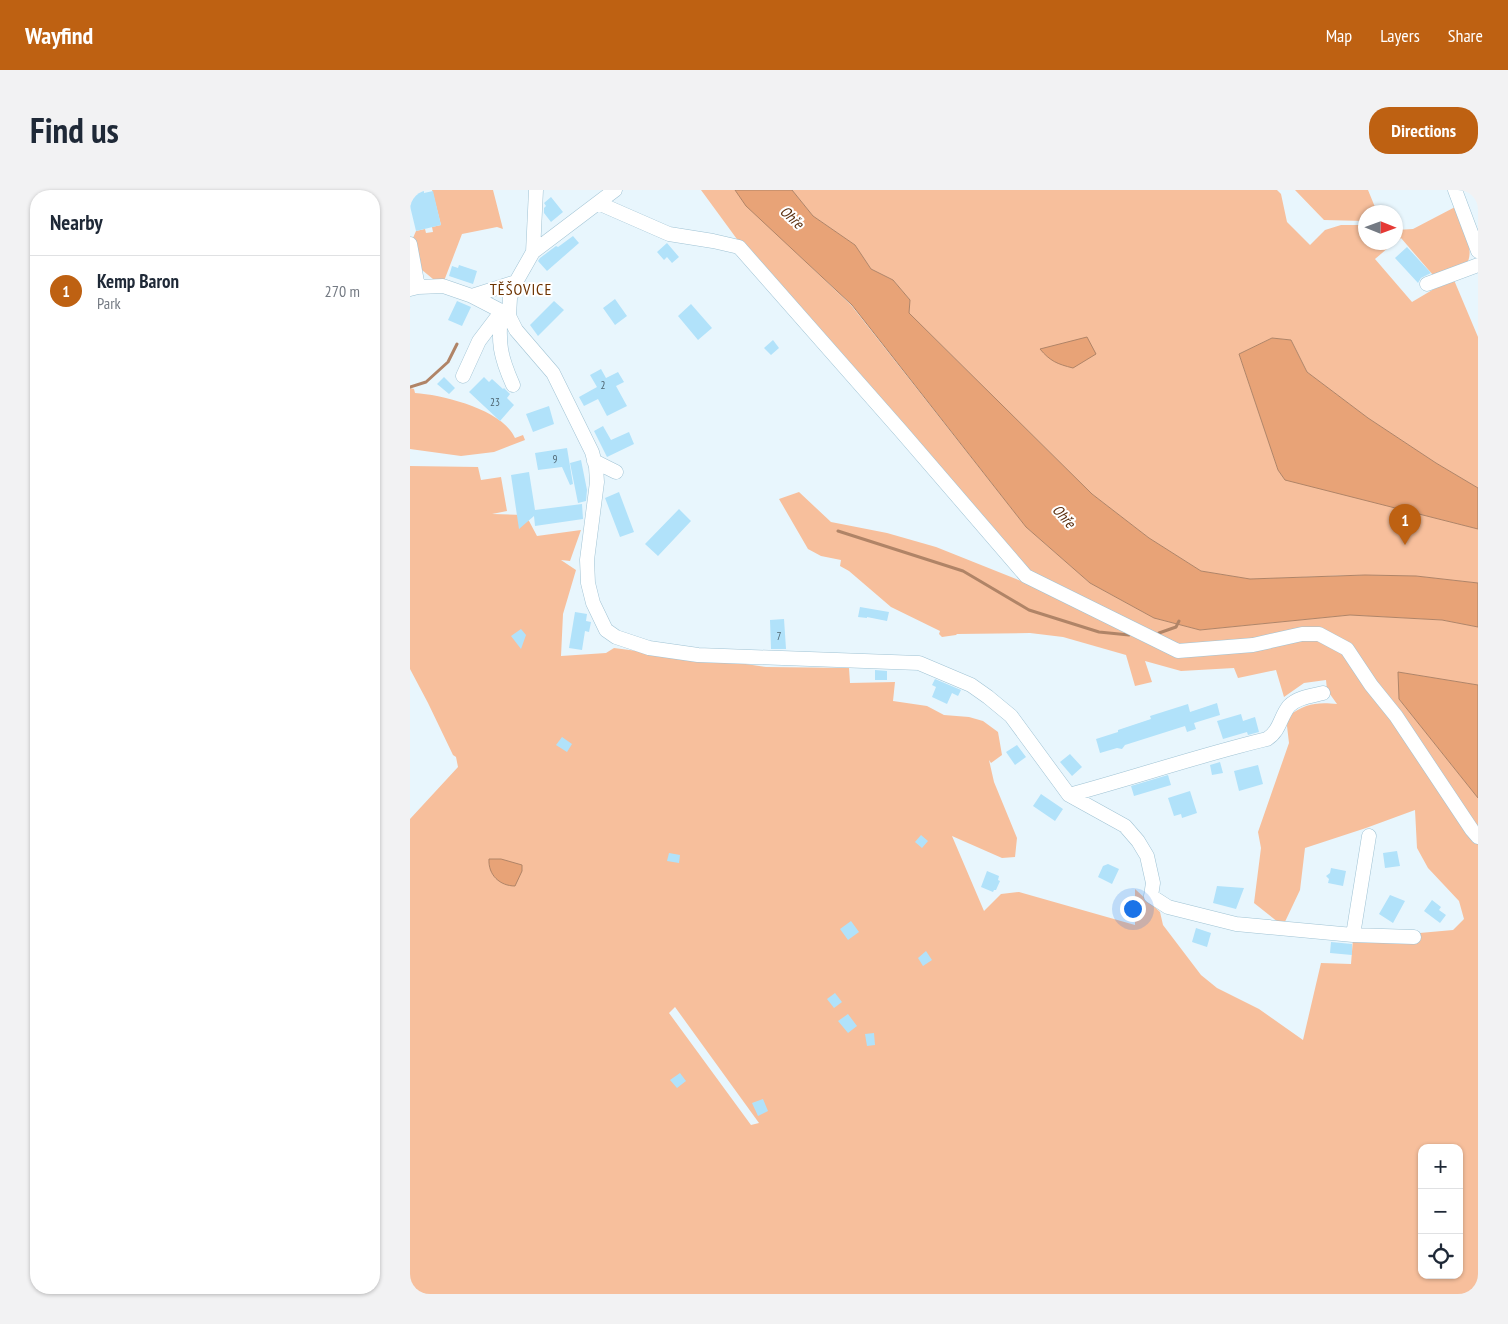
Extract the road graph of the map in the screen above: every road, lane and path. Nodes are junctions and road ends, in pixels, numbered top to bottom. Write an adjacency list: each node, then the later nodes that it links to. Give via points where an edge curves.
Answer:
1 (536, 190): 7 (street)
2 (615, 190): 4 (street)
3 (1455, 190): 6 (street)
4 (598, 203): 7 (street); 21 (street, via 669,234 739,247 1026,576 1178,651 1254,645 1302,634 1319,634 1347,649)
5 (410, 244): 11 (street)
6 (1478, 250)
7 (533, 252): 9 (street)
8 (1478, 265): 10 (street)
9 (516, 282): 12 (street); 13 (street)
10 (1427, 284)
11 (414, 288): 12 (street, via 443,286)
12 (472, 296): 13 (street)
13 (505, 314): 14 (street, via 479,341); 15 (street, via 499,338 502,361); 16 (street, via 553,373)
14 (463, 376)
15 (513, 385)
16 (594, 461): 17 (street); 19 (street, via 597,482 587,560 588,582 593,603 606,630 648,648 698,655 919,663 971,685 1011,716)
17 (616, 472)
18 (1323, 693): 19 (street, via 1298,700 1289,707 1280,726 1267,739)
19 (1069, 795): 22 (street, via 1125,826 1147,856 1153,883 1151,896 1168,908 1236,924)
20 (1368, 836): 22 (street)
21 (1478, 837)
22 (1353, 935): 23 (street)
23 (1414, 937)

